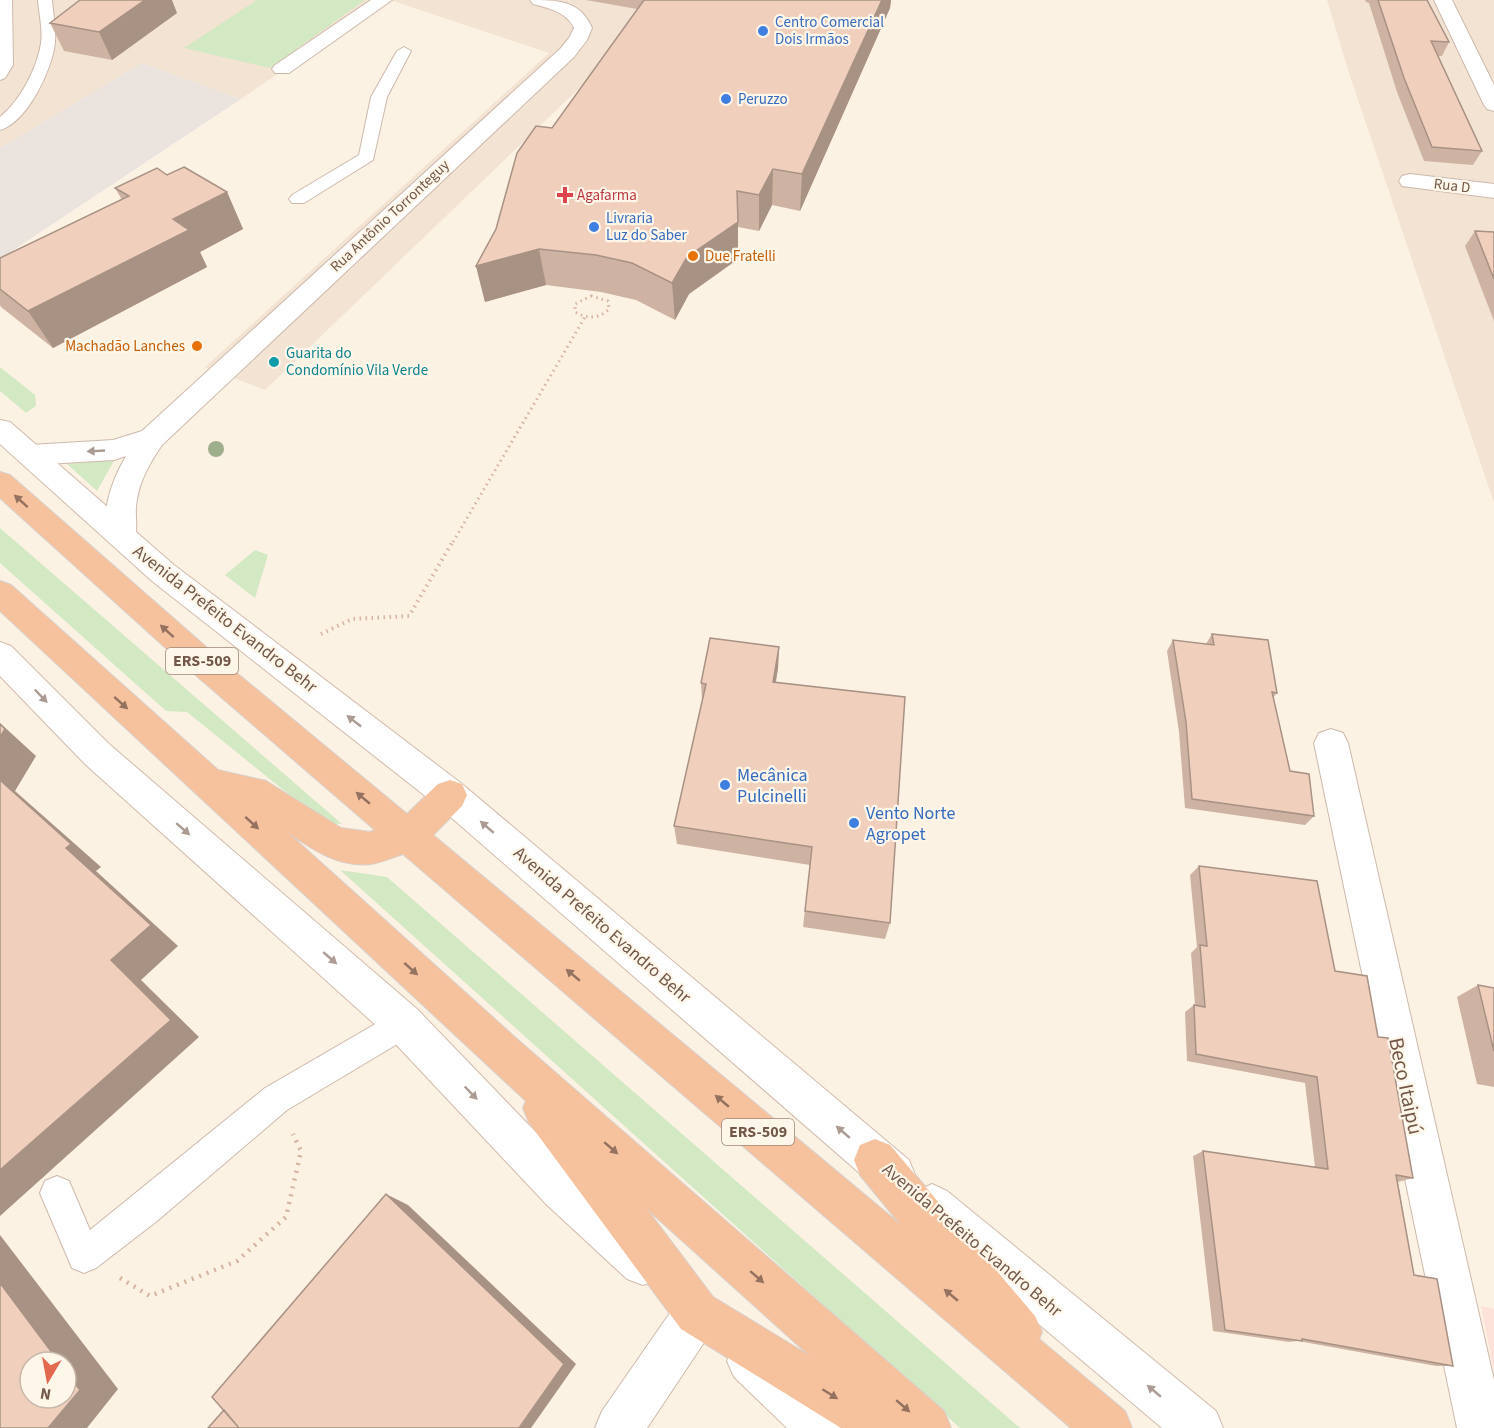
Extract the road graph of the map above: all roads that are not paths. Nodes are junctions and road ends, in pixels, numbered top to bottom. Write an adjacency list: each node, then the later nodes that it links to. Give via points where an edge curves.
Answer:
1 (5, 0): 8 (lane, via 6,65)
2 (45, 0): 10 (lane, via 48,43 33,88 19,110)
3 (383, 0): 7 (street)
4 (539, 0): 15 (street, Rua Antônio Torronteguy, via 562,7 580,19 583,28 567,53)
5 (1443, 0): 9 (street)
6 (404, 51): 13 (lane, via 379,97 367,157)
7 (282, 69)
8 (0, 75)
9 (1494, 105)
10 (0, 125)
11 (1410, 181): 12 (street, Rua D)
12 (1494, 191)
13 (298, 200)
14 (0, 429): 16 (street, Avenida Prefeito Evandro Behr / ERS-509)
15 (152, 438): 16 (street, one-way to 16, via 114,450); 18 (street, via 128,478 120,514)
16 (30, 455): 18 (street, Avenida Prefeito Evandro Behr / ERS-509)
17 (0, 482): 24 (highway, ERS-509, one-way to 17, via 210,669)
18 (122, 537): 23 (street, Avenida Prefeito Evandro Behr / ERS-509, one-way to 18)
19 (0, 593): 22 (highway, one-way to 22)
20 (0, 655): 25 (street, one-way to 25, via 98,754)
21 (1331, 743): 36 (street, Beco Itaipú)
22 (209, 784): 24 (highway, via 254,792 335,844 370,848); 26 (highway, one-way to 26)
23 (450, 795): 24 (highway); 27 (street, Avenida Prefeito Evandro Behr / ERS-509, one-way to 23)
24 (408, 836): 30 (highway, ERS-509, one-way to 24)
25 (403, 1023): 28 (lane, via 276,1099 84,1256); 29 (street, one-way to 29, via 561,1189)
26 (504, 1054): 29 (highway); 34 (highway, one-way to 34)
27 (875, 1160): 30 (highway, ERS-509); 35 (street, Avenida Prefeito Evandro Behr / ERS-509, one-way to 27)
28 (57, 1193)
29 (697, 1313): 31 (street); 32 (street); 33 (highway, one-way to 33)
30 (1092, 1414)
31 (619, 1428)
32 (822, 1428)
33 (885, 1428)
34 (927, 1428)
35 (1199, 1428)
36 (1481, 1428)

